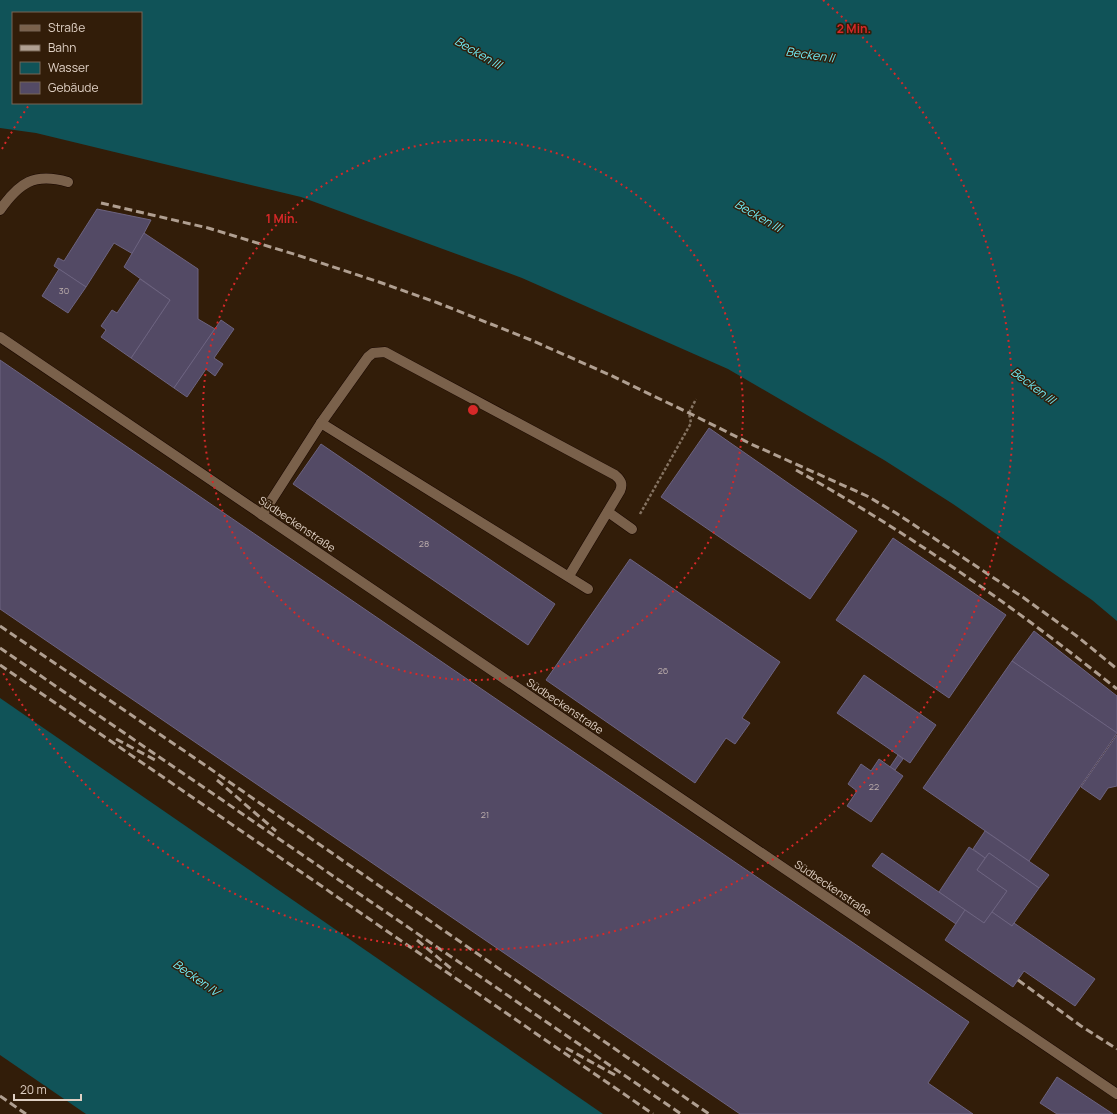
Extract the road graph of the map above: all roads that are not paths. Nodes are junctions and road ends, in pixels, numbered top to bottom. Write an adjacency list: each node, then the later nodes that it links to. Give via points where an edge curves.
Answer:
1 (68, 182): 2 (street, via 36,178 21,185)
2 (0, 210)
3 (0, 337): 6 (street, Südbeckenstraße)
4 (321, 423): 5 (street, via 368,357 373,353 385,352 616,475 622,486); 6 (street); 8 (street)
5 (608, 512): 7 (street); 8 (street)
6 (262, 515): 10 (street, Südbeckenstraße)
7 (632, 529)
8 (569, 576): 9 (street)
9 (588, 589)
10 (1117, 1094)

